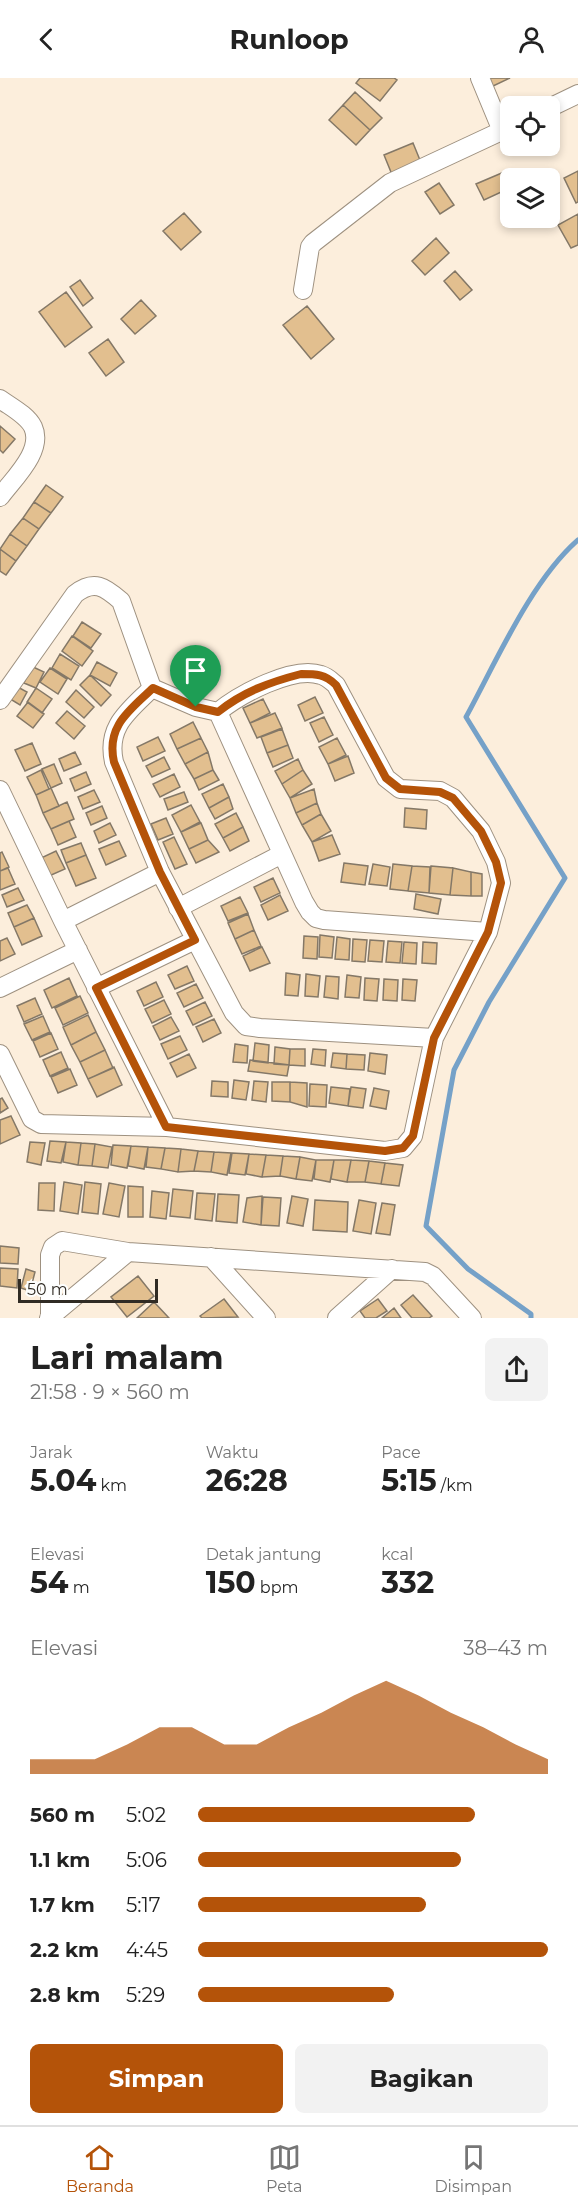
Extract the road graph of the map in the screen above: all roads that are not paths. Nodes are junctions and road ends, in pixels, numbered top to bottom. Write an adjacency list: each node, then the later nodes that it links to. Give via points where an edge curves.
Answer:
1 (480, 78): 4 (street)
2 (578, 94): 3 (street)
3 (560, 103)
4 (500, 117)
5 (500, 132): 6 (street, via 390,183 316,241 310,247)
6 (303, 290)
7 (0, 399): 8 (street, via 33,427 36,444)
8 (0, 497)
9 (153, 688): 10 (street, via 121,601 97,585 85,586 75,594); 11 (street); 14 (street, via 123,716 114,731 111,748 121,783)
10 (0, 700)
11 (218, 712): 13 (street); 17 (street, via 235,698 265,684 301,674 328,678 336,685 386,778 400,789 440,792 453,798 481,831 501,883)
12 (0, 790): 16 (street)
13 (282, 854): 15 (street); 17 (street, via 304,902 316,918)
14 (160, 872): 15 (street); 16 (street)
15 (178, 908): 18 (street)
16 (63, 921): 19 (street)
17 (488, 932): 22 (street)
18 (195, 940): 21 (street); 22 (street, via 234,1013 246,1026)
19 (78, 950): 20 (street); 21 (street)
20 (0, 988)
21 (96, 988): 24 (street)
22 (434, 1038): 24 (street, via 413,1136 403,1148 385,1151)
23 (0, 1054): 24 (street, via 32,1119 41,1124)
24 (166, 1127)
25 (128, 1252): 26 (street); 28 (street); 29 (street, via 62,1241 51,1249)
26 (211, 1257): 27 (street); 30 (street)
27 (392, 1269): 31 (street); 32 (street, via 432,1276)
28 (70, 1312): 29 (street)
29 (50, 1318)
30 (266, 1318)
31 (337, 1318)
32 (472, 1318)

